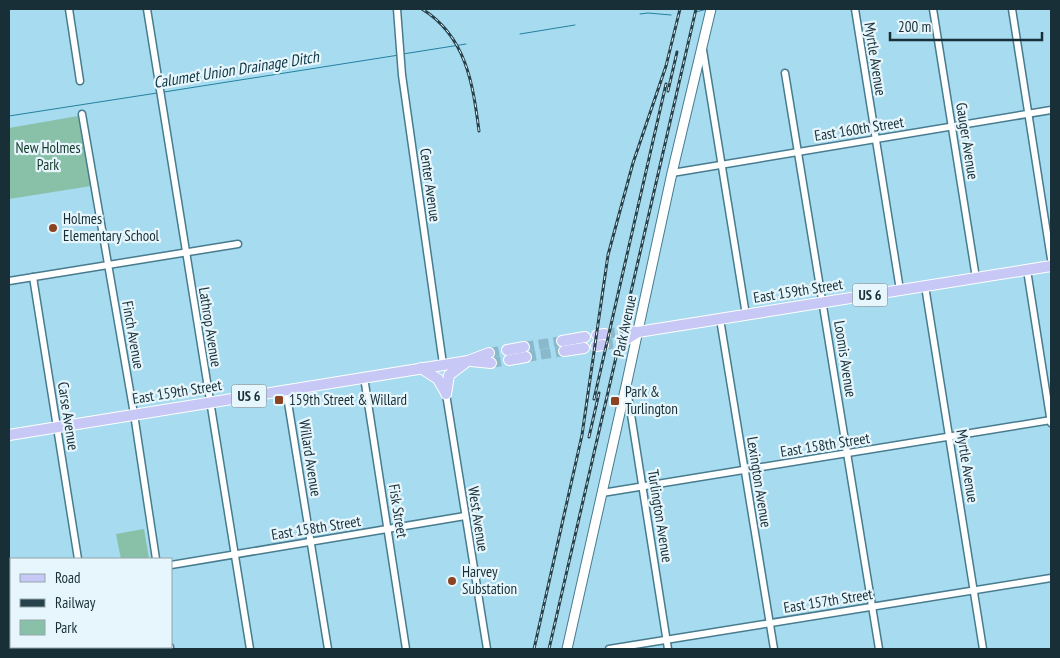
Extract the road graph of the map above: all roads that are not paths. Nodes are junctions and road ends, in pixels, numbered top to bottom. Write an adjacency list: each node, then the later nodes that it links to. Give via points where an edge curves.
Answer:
1 (69, 9): 10 (street)
2 (147, 9): 20 (street, Lathrop Avenue)
3 (397, 9): 42 (street, Center Avenue, via 401,63)
4 (855, 9): 15 (street, Myrtle Avenue)
5 (932, 9): 14 (street, Gauger Avenue)
6 (1012, 9): 13 (street)
7 (710, 13): 8 (street, Park Avenue)
8 (702, 46): 17 (street); 18 (street, Park Avenue)
9 (785, 73): 16 (street, Loomis Avenue)
10 (80, 81)
11 (1051, 110): 13 (street, East 160th Street)
12 (82, 114): 22 (street, Finch Avenue)
13 (1028, 114): 14 (street, East 160th Street); 21 (street)
14 (952, 126): 15 (street, East 160th Street); 26 (street, Gauger Avenue)
15 (876, 139): 16 (street, East 160th Street); 29 (street, Myrtle Avenue)
16 (798, 152): 17 (street, East 160th Street); 30 (street, Loomis Avenue)
17 (723, 164): 18 (street, East 160th Street); 31 (street)
18 (672, 173): 34 (street, Park Avenue)
19 (238, 244): 20 (street)
20 (185, 253): 22 (street); 48 (street, Lathrop Avenue)
21 (1051, 259)
22 (108, 265): 25 (street); 49 (street, Finch Avenue)
23 (1051, 266): 24 (main road, East 159th Street / US 6)
24 (1027, 270): 26 (main road, East 159th Street / US 6); 50 (street)
25 (32, 277): 27 (street); 51 (street, Carse Avenue)
26 (976, 278): 28 (main road, East 159th Street / US 6)
27 (9, 281)
28 (925, 286): 29 (main road, East 159th Street / US 6); 53 (street, Myrtle Avenue)
29 (900, 290): 30 (main road, East 159th Street / US 6)
30 (824, 302): 31 (main road, East 159th Street / US 6); 54 (street, Loomis Avenue)
31 (746, 315): 32 (main road, East 159th Street / US 6)
32 (720, 319): 34 (main road, East 159th Street / US 6); 55 (street, Lexington Avenue)
33 (624, 331): 34 (main road, East 159th Street / US 6)
34 (638, 332): 36 (main road, East 159th Street / US 6); 45 (street, Park Avenue)
35 (585, 342): 37 (main road)
36 (622, 342)
37 (563, 346)
38 (525, 352): 39 (main road)
39 (508, 355)
40 (490, 358): 41 (main road, East 159th Street / US 6)
41 (468, 361): 42 (main road, East 159th Street / US 6); 47 (main road, via 449,375)
42 (443, 364): 43 (main road, East 159th Street / US 6)
43 (421, 368): 44 (main road, East 159th Street / US 6); 47 (main road, via 438,379)
44 (364, 377): 46 (main road, East 159th Street / US 6); 59 (street, Fisk Street)
45 (626, 386): 56 (street, Turlington Avenue); 57 (street, Park Avenue)
46 (286, 390): 48 (main road, East 159th Street / US 6); 60 (street, Willard Avenue)
47 (446, 394): 58 (street, West Avenue)
48 (210, 402): 49 (main road, East 159th Street / US 6); 61 (street, Lathrop Avenue)
49 (134, 414): 51 (main road, East 159th Street / US 6); 63 (street, Finch Avenue)
50 (1051, 421): 53 (street, East 158th Street)
51 (58, 427): 52 (main road, East 159th Street / US 6); 62 (street, Carse Avenue)
52 (9, 435)
53 (949, 437): 54 (street, East 158th Street); 66 (street, Myrtle Avenue)
54 (847, 454): 55 (street, East 158th Street); 67 (street, Loomis Avenue)
55 (745, 470): 56 (street, East 158th Street); 68 (street, Lexington Avenue)
56 (643, 487): 57 (street, East 158th Street); 69 (street, Turlington Avenue)
57 (602, 493): 74 (street, Park Avenue)
58 (465, 516): 59 (street, East 158th Street); 73 (street, West Avenue)
59 (388, 529): 60 (street, East 158th Street); 72 (street, Fisk Street)
60 (311, 542): 61 (street, East 158th Street); 71 (street, Willard Avenue)
61 (234, 555): 64 (street, East 158th Street); 70 (street, Lathrop Avenue)
62 (78, 558)
63 (156, 558)
64 (172, 565)
65 (1051, 578): 66 (street, East 157th Street)
66 (974, 591): 67 (street, East 157th Street); 79 (street, Myrtle Avenue)
67 (872, 607): 68 (street, East 157th Street); 78 (street, Loomis Avenue)
68 (770, 623): 69 (street, East 157th Street); 77 (street, Lexington Avenue)
69 (667, 639): 75 (street, East 157th Street); 76 (street, Turlington Avenue)
70 (250, 649)
71 (328, 649)
72 (406, 649)
73 (487, 649)
74 (567, 649)
75 (609, 649)
76 (668, 649)
77 (774, 649)
78 (878, 649)
79 (983, 649)

